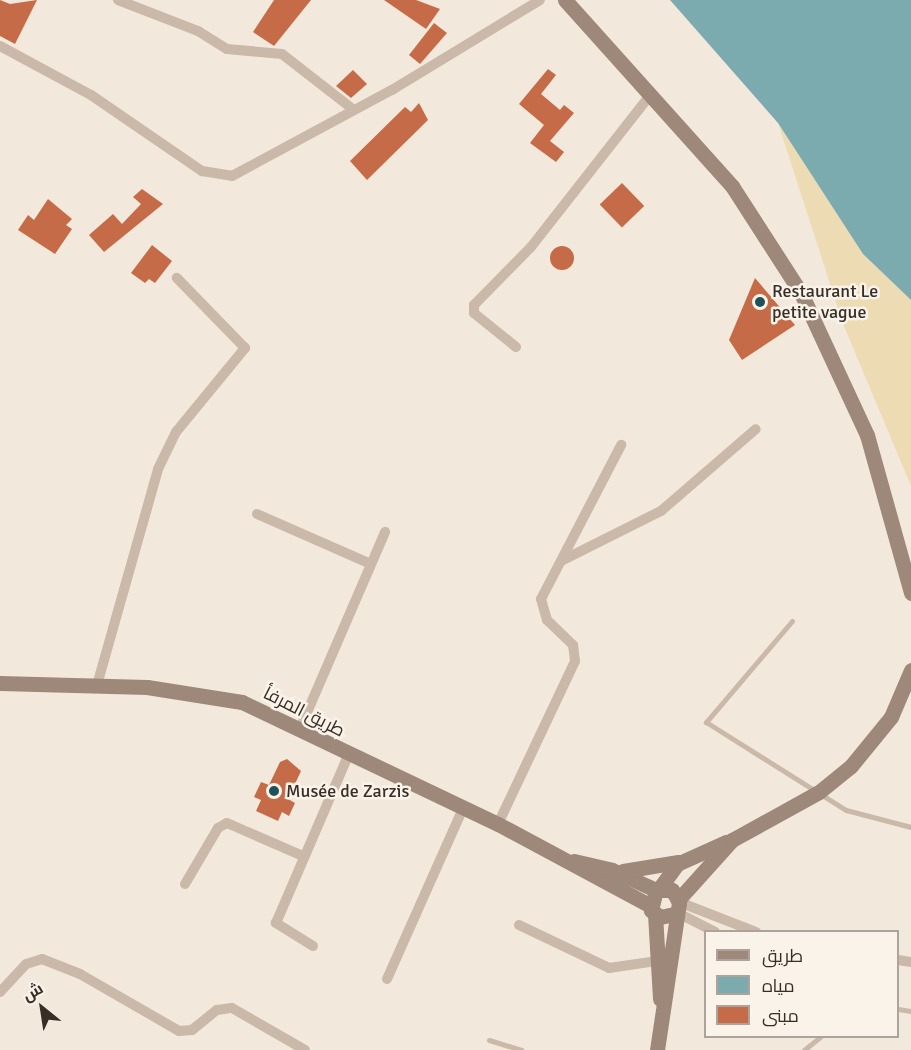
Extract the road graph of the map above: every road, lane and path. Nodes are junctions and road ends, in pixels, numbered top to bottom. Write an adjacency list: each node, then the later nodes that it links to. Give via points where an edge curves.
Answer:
1 (117, 0): 6 (street, via 198,31 227,49 282,54)
2 (540, 0): 6 (street)
3 (565, 0): 5 (street)
4 (0, 46): 6 (street, via 91,95 214,176 244,173)
5 (650, 94): 8 (street, via 531,248 473,307); 15 (street, via 732,186 801,293 867,435)
6 (354, 110)
7 (177, 278): 19 (street, via 245,348 176,432 158,469)
8 (516, 347)
9 (756, 429): 13 (street, via 661,511)
10 (621, 446): 13 (street)
11 (256, 514): 14 (street)
12 (385, 532): 14 (street)
13 (563, 560): 24 (street, via 540,607 573,645 575,662)
14 (371, 564): 20 (street)
15 (911, 593)
16 (792, 621): 22 (lane, via 706,722)
17 (911, 670): 22 (street, via 891,717 873,742)
18 (0, 683): 19 (street, طريق المرفأ)
19 (97, 685): 20 (street, طريق المرفأ, via 201,692 243,702)
20 (299, 731): 21 (street, طريق المرفأ)
21 (348, 756): 23 (street, طريق المرفأ); 27 (street)
22 (819, 792): 25 (lane, via 846,810); 26 (street)
23 (464, 808): 24 (street, طريق المرفأ); 40 (street)
24 (498, 824): 29 (street, طريق المرفأ)
25 (911, 827)
26 (732, 840): 28 (street); 33 (street)
27 (303, 856): 31 (street, via 227,823 218,828); 38 (street, via 276,923)
28 (687, 858): 30 (street, via 650,870); 32 (street)
29 (568, 860): 30 (street); 34 (street)
30 (612, 870): 32 (street)
31 (185, 884)
32 (657, 890): 33 (street, via 672,890); 34 (street)
33 (677, 907): 34 (street); 36 (street); 37 (street); 42 (street)
34 (652, 910): 39 (street)
35 (519, 925): 39 (street, via 609,968)
36 (712, 930)
37 (750, 930)
38 (313, 946)
39 (657, 961): 42 (street)
40 (387, 979)
41 (0, 992): 45 (street, via 26,964 42,959 80,974 179,1031 192,1030 217,1010 232,1008)
42 (661, 1008): 47 (street)
43 (819, 1038): 48 (lane)
44 (489, 1040): 46 (lane)
45 (305, 1050)
46 (521, 1050)
47 (657, 1050)
48 (804, 1050)

